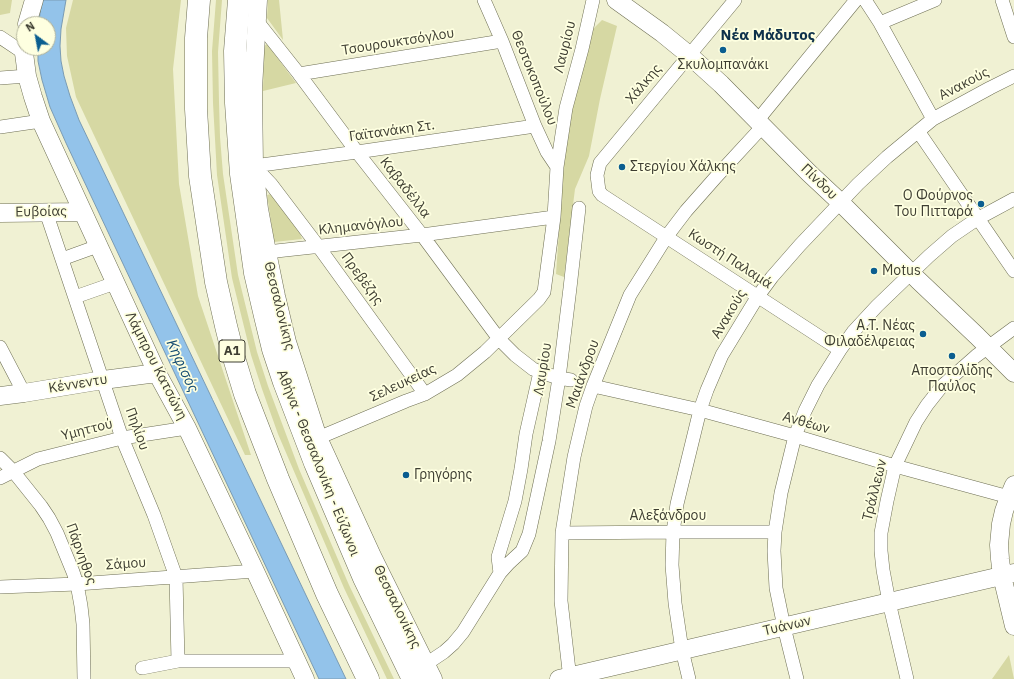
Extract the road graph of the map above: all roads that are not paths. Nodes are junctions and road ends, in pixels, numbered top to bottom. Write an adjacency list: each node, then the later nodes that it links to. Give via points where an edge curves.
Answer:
1 (34, 0): 13 (street)
2 (199, 0): 103 (highway, Α1, via 196,109 200,176 216,282 226,326 245,394 275,472 327,594)
3 (239, 0): 66 (highway, Αθήνα - Θεσσαλονίκη - Εύζωνοι, via 235,66 240,174 255,273 273,349)
4 (258, 0): 14 (street, Θεσσαλονίκης)
5 (484, 0): 18 (street, Θεοτοκοπούλου)
6 (593, 0): 34 (street, Λαυρίου, via 566,108)
7 (735, 0): 20 (street, Χάλκης)
8 (856, 0): 28 (street, Μαιάνδρου)
9 (865, 0): 15 (street)
10 (935, 0): 15 (street)
11 (1002, 0): 17 (street)
12 (620, 1): 20 (street, Πίνδου)
13 (29, 16)
14 (256, 21): 22 (street, Καβαδέλλα); 33 (street, Θεσσαλονίκης, via 253,89)
15 (880, 23): 26 (street)
16 (0, 37): 19 (street)
17 (1014, 37)
18 (502, 41): 22 (street, Τσουρουκτσόγλου); 29 (street, Θεοτοκοπούλου)
19 (16, 46)
20 (689, 55): 28 (street, Πίνδου); 35 (street, Χάλκης, via 600,163 597,184)
21 (25, 56): 23 (street, Λάμπρου Κατσώνη)
22 (299, 74): 32 (street, Καβαδέλλα)
23 (27, 76): 25 (street); 27 (street, Λάμπρου Κατσώνη)
24 (1014, 76): 26 (street, Ανακούς)
25 (0, 78)
26 (933, 119): 31 (street, Ανακούς)
27 (41, 121): 30 (street); 40 (street, Λάμπρου Κατσώνη)
28 (760, 124): 37 (street, Πίνδου); 45 (street, Μαιάνδρου)
29 (535, 126): 32 (street, Γαϊτανάκη Στ.); 34 (street, Θεοτοκοπούλου, via 546,152)
30 (0, 127)
31 (918, 131): 37 (street, Ανακούς); 43 (street)
32 (358, 152): 33 (street, Γαϊτανάκη Στ.); 44 (street, Καβαδέλλα)
33 (254, 166): 47 (street, Πρεβέζης, via 271,184); 48 (street, Θεσσαλονίκης)
34 (556, 167): 42 (street, Λαυρίου)
35 (602, 195): 45 (street, Κωστή Παλαμά)
36 (1014, 199): 43 (street)
37 (840, 202): 51 (street, Πίνδου); 55 (street, Ανακούς)
38 (579, 208): 64 (street, Λαυρίου, via 570,288)
39 (46, 212): 40 (street, Ευβοίας); 41 (street, Ευβοίας); 49 (street, Πηλίου)
40 (82, 212): 46 (street, Λάμπρου Κατσώνη)
41 (0, 213)
42 (554, 217): 44 (street, Κλημανόγλου); 53 (street, Λαυρίου)
43 (977, 219): 50 (street); 51 (street, via 952,236)
44 (422, 235): 47 (street, Κλημανόγλου); 57 (street, Καβαδέλλα)
45 (667, 236): 55 (street, Κωστή Παλαμά); 67 (street, Μαιάνδρου, via 630,295)
46 (98, 246): 49 (street); 52 (street, Λάμπρου Κατσώνη)
47 (318, 246): 48 (street, Κλημανόγλου); 69 (street, Πρεβέζης)
48 (266, 252): 75 (street, Θεσσαλονίκης, via 287,342)
49 (62, 259): 54 (street, Πηλίου)
50 (1014, 270)
51 (911, 273): 58 (street, Πίνδου); 60 (street, via 877,306)
52 (114, 283): 54 (street); 62 (street, Λάμπρου Κατσώνη)
53 (544, 292): 57 (street, Σελευκείας)
54 (75, 296): 65 (street, Πηλίου)
55 (758, 296): 60 (street, Κωστή Παλαμά); 71 (street, Ανακούς, via 722,355)
56 (1014, 328): 58 (street, Τράλλεων)
57 (499, 339): 61 (street, Καβαδέλλα, via 515,355); 69 (street, Σελευκείας, via 457,375)
58 (988, 346): 63 (street, Πίνδου); 77 (street, Τράλλεων, via 942,386 916,422)
59 (0, 347): 68 (street)
60 (840, 350): 73 (street, via 808,404)
61 (537, 370): 64 (street); 86 (street, Λαυρίου, via 521,469 498,557)
62 (157, 373): 65 (street, Κέννεντυ); 72 (street, Λάμπρου Κατσώνη)
63 (1014, 373)
64 (565, 379): 86 (street, Λαυρίου, via 529,534 522,551)
65 (103, 380): 68 (street, Κέννεντυ); 74 (street, Πηλίου)
66 (284, 382): 75 (highway); 89 (highway, Αθήνα - Θεσσαλονίκη - Εύζωνοι)
67 (592, 386): 71 (street, Ανθέων); 83 (street, Μαιάνδρου, via 574,457)
68 (24, 393): 70 (street, Κέννεντυ)
69 (425, 394): 75 (street, Σελευκείας)
70 (0, 396)
71 (700, 410): 73 (street, Ανθέων); 81 (street, Ανακούς, via 677,504)
72 (187, 428): 74 (street, Υμηττού); 85 (street, Λάμπρου Κατσώνη)
73 (796, 436): 77 (street, Ανθέων); 82 (street, via 780,493)
74 (122, 438): 78 (street, Υμηττού, via 38,459); 88 (street, Πηλίου)
75 (318, 438): 84 (street, Θεσσαλονίκης)
76 (0, 458): 78 (street, Πάρνηθος)
77 (895, 466): 80 (street, Ανθέων); 92 (street, Τράλλεων, via 881,532 883,570)
78 (13, 471): 79 (street, Υμηττού); 90 (street, Πάρνηθος, via 49,518)
79 (0, 478)
80 (1011, 491): 87 (street, via 999,540 1000,559)
81 (673, 532): 82 (street, Αλεξάνδρου); 83 (street, Αλεξάνδρου); 95 (street, Ανακούς, via 672,565)
82 (775, 532): 94 (street, via 776,588)
83 (562, 533): 100 (street, Μαιάνδρου, via 561,601)
84 (372, 556): 89 (highway); 99 (street, Θεσσαλονίκης)
85 (255, 571): 88 (street, Σάμου); 97 (street, Λάμπρου Κατσώνη)
86 (500, 573): 99 (street, via 463,632)
87 (1008, 574): 92 (street, Τυάνων); 93 (street)
88 (176, 577): 90 (street, Σάμου); 96 (street, Πηλίου)
89 (364, 578): 99 (highway, Αθήνα - Θεσσαλονίκη - Εύζωνοι)
90 (77, 584): 91 (street, Σάμου); 101 (street, Πάρνηθος, via 84,624)
91 (0, 587)
92 (889, 602): 94 (street, Τυάνων); 106 (street, Τράλλεων)
93 (1014, 626)
94 (784, 627): 95 (street, Τυάνων); 105 (street)
95 (682, 650): 100 (street, Τυάνων); 104 (street, Ανακούς)
96 (178, 660): 97 (street); 98 (street)
97 (296, 661): 102 (street, Λάμπρου Κατσώνη)
98 (142, 668)
99 (424, 674)
100 (566, 678)
101 (84, 679)
102 (304, 679)
103 (368, 679)
104 (689, 679)
105 (797, 679)
106 (907, 679)

